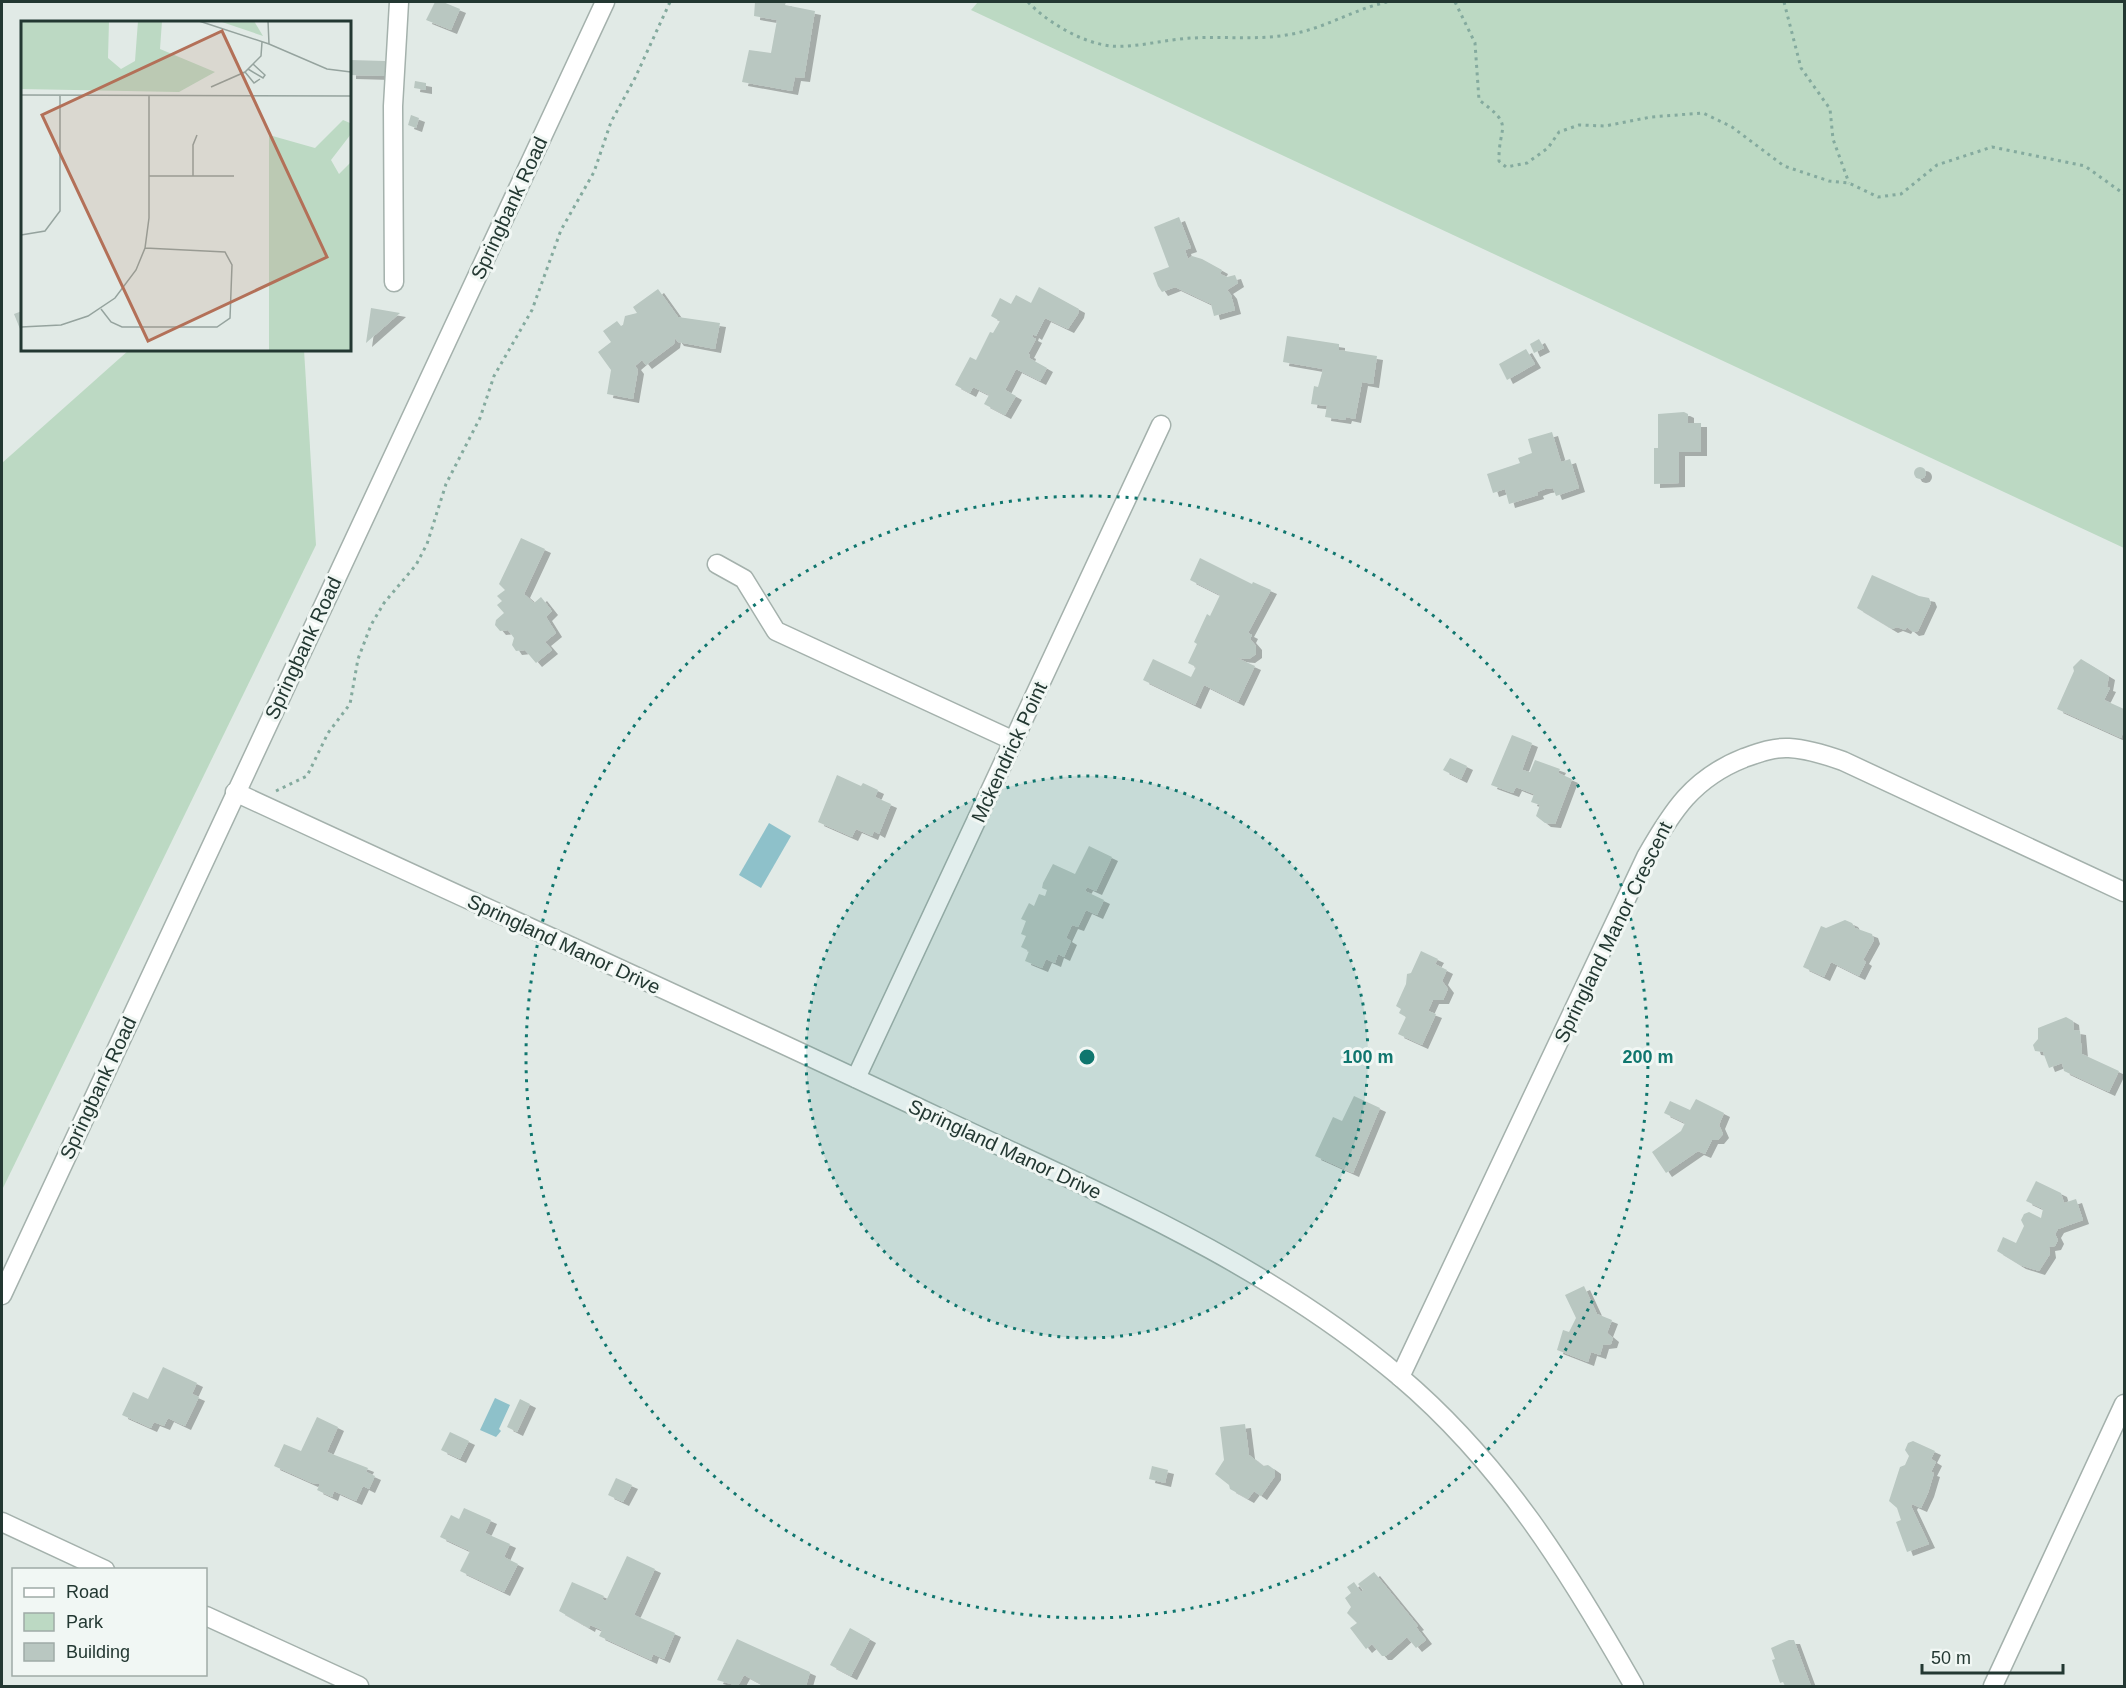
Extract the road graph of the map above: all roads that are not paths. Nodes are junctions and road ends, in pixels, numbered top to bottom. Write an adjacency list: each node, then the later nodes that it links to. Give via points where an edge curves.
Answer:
1 (399, 2): 3 (street, via 393,106)
2 (605, 2): 7 (street, Springbank Road)
3 (394, 282)
4 (1161, 425): 6 (street, Mckendrick Point)
5 (717, 564): 6 (street, via 744,579 776,631)
6 (1014, 741): 9 (street, Mckendrick Point)
7 (235, 792): 9 (street, Springland Manor Drive); 10 (street, Springbank Road)
8 (2124, 892): 11 (street, Springland Manor Crescent, via 1824,755 1788,748 1771,750 1720,768 1671,813 1646,857)
9 (856, 1078): 11 (street, Springland Manor Drive, via 1183,1233 1300,1300)
10 (2, 1295)
11 (1400, 1377): 17 (street, Springland Manor Drive, via 1468,1443 1534,1521)
12 (2124, 1404): 18 (street)
13 (2, 1522): 14 (street)
14 (103, 1568)
15 (207, 1616): 16 (street)
16 (359, 1686)
17 (1634, 1686)
18 (1993, 1686)

